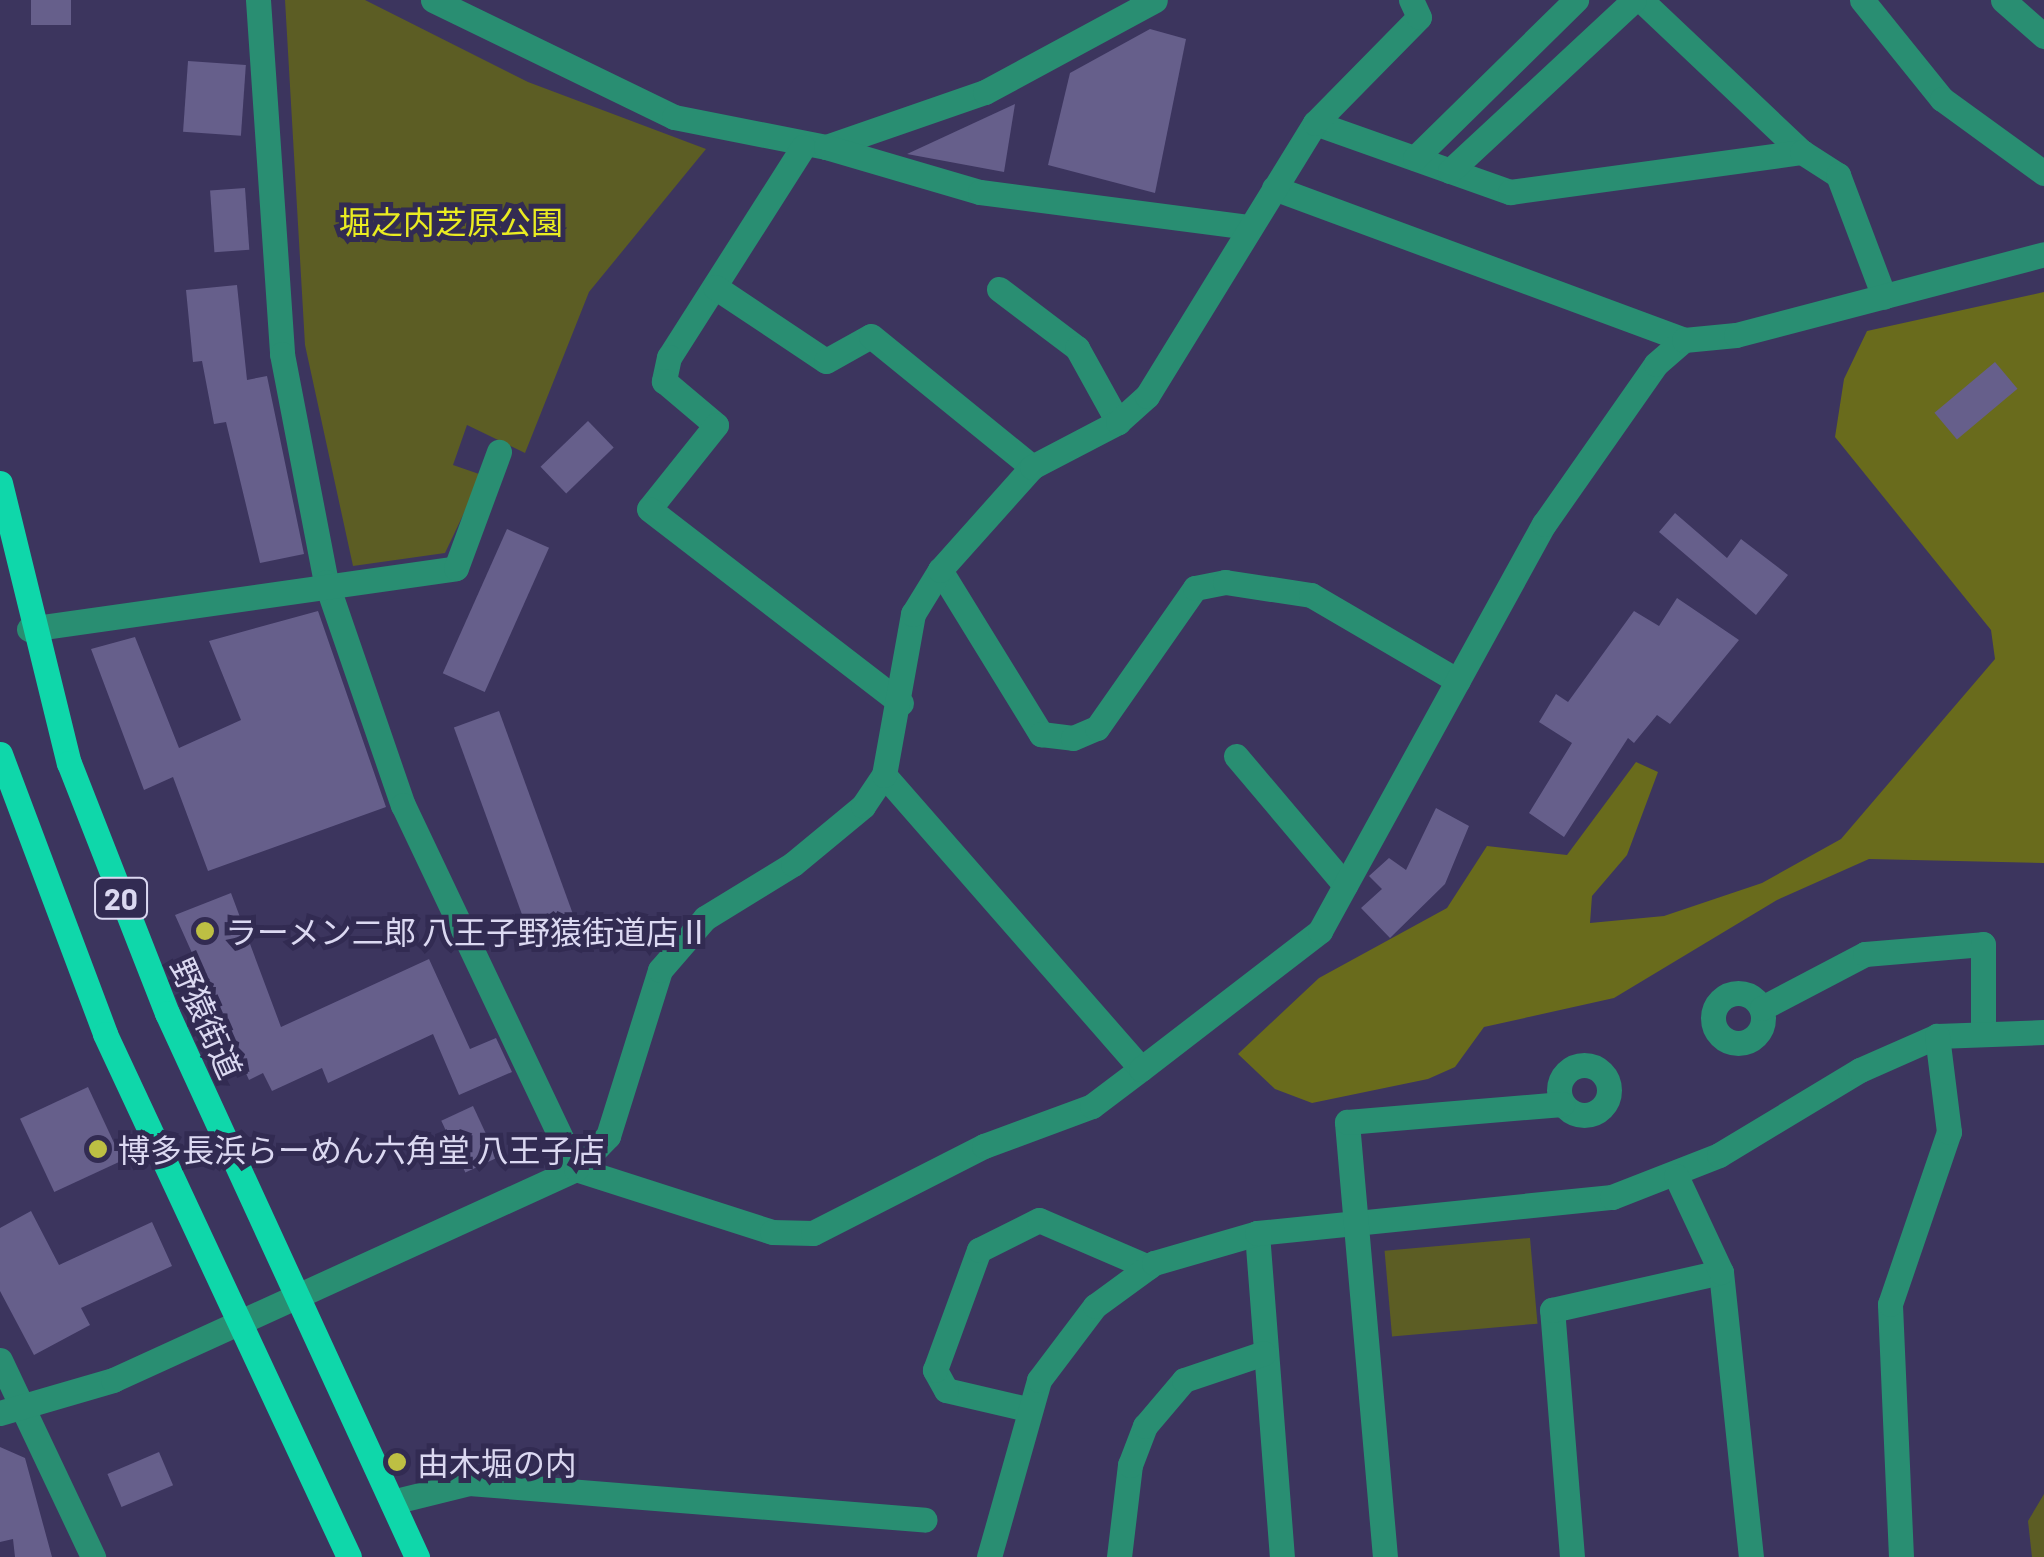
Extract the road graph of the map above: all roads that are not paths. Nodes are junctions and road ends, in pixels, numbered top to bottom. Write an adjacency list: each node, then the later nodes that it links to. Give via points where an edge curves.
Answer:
1 (258, 0): 28 (street, via 282,354)
2 (433, 0): 11 (street, via 674,117)
3 (1155, 0): 11 (street, via 968,99)
4 (1576, 0): 13 (street)
5 (1637, 0): 12 (street); 14 (street)
6 (1862, 0): 15 (street, via 1942,99)
7 (2003, 0): 9 (street)
8 (1422, 6): 10 (street)
9 (2044, 36)
10 (1315, 123): 13 (street); 16 (street)
11 (814, 147): 17 (street, via 980,192); 19 (street)
12 (1802, 152): 14 (street, via 1510,192); 21 (street, via 1838,175)
13 (1415, 158): 14 (street)
14 (1450, 171)
15 (2044, 173)
16 (1274, 188): 17 (street); 22 (street)
17 (1248, 227): 23 (street, via 1146,396)
18 (2044, 254): 21 (street)
19 (715, 287): 25 (street, via 826,361 871,336); 31 (street, via 664,381 716,426 649,509)
20 (998, 288): 23 (street, via 1077,348)
21 (1884, 297): 22 (street)
22 (1684, 340): 30 (street, via 1544,524)
23 (1118, 422): 25 (street)
24 (499, 452): 28 (street, via 456,568)
25 (1032, 467): 27 (street)
26 (0, 482): 29 (main road, 野猿街道 / 20)
27 (940, 570): 30 (street, via 1041,734 1074,738 1097,728 1196,588 1225,582 1312,596); 31 (street, via 912,614)
28 (326, 582): 29 (street); 42 (street, via 403,806)
29 (29, 629): 48 (main road, 野猿街道 / 20, via 68,764 166,1013)
30 (1458, 681): 35 (street)
31 (901, 703): 34 (street)
32 (0, 754): 49 (main road, 20, via 105,1034)
33 (1236, 756): 35 (street)
34 (884, 775): 40 (street); 42 (street, via 863,806 793,864 705,918 660,970 608,1136)
35 (1345, 885): 40 (street, via 1320,931)
36 (1762, 1008): 37 (street, via 1865,954 1983,944)
37 (1982, 1029): 38 (street); 39 (street)
38 (2044, 1032)
39 (1937, 1036): 43 (street, via 1860,1070); 65 (street, via 1950,1132 1890,1304)
40 (1141, 1069): 42 (street, via 1092,1106 984,1146 813,1233 772,1232)
41 (1562, 1104): 44 (street, via 1347,1122)
42 (576, 1168): 48 (street)
43 (1676, 1176): 44 (street, via 1575,1204); 47 (street)
44 (1357, 1224): 45 (street); 62 (street)
45 (1257, 1233): 46 (street); 50 (street)
46 (1148, 1268): 52 (street, via 1080,1323); 52 (street, via 1039,1220 979,1250 935,1370 946,1390)
47 (1721, 1272): 63 (street, via 1552,1310); 64 (street)
48 (296, 1296): 49 (street); 54 (main road, 野猿街道 / 20)
49 (238, 1323): 53 (street, via 112,1380); 57 (main road, 20)
50 (1264, 1353): 60 (street, via 1184,1380 1145,1426 1130,1465); 61 (street)
51 (0, 1360): 53 (street)
52 (1027, 1409): 59 (street)
53 (11, 1410): 56 (street)
54 (392, 1502): 55 (street, via 469,1482); 58 (main road, 野猿街道 / 20)
55 (925, 1520)
56 (92, 1557)
57 (349, 1557)
58 (417, 1557)
59 (989, 1557)
60 (1119, 1557)
61 (1282, 1557)
62 (1384, 1557)
63 (1572, 1557)
64 (1751, 1557)
65 (1901, 1557)

